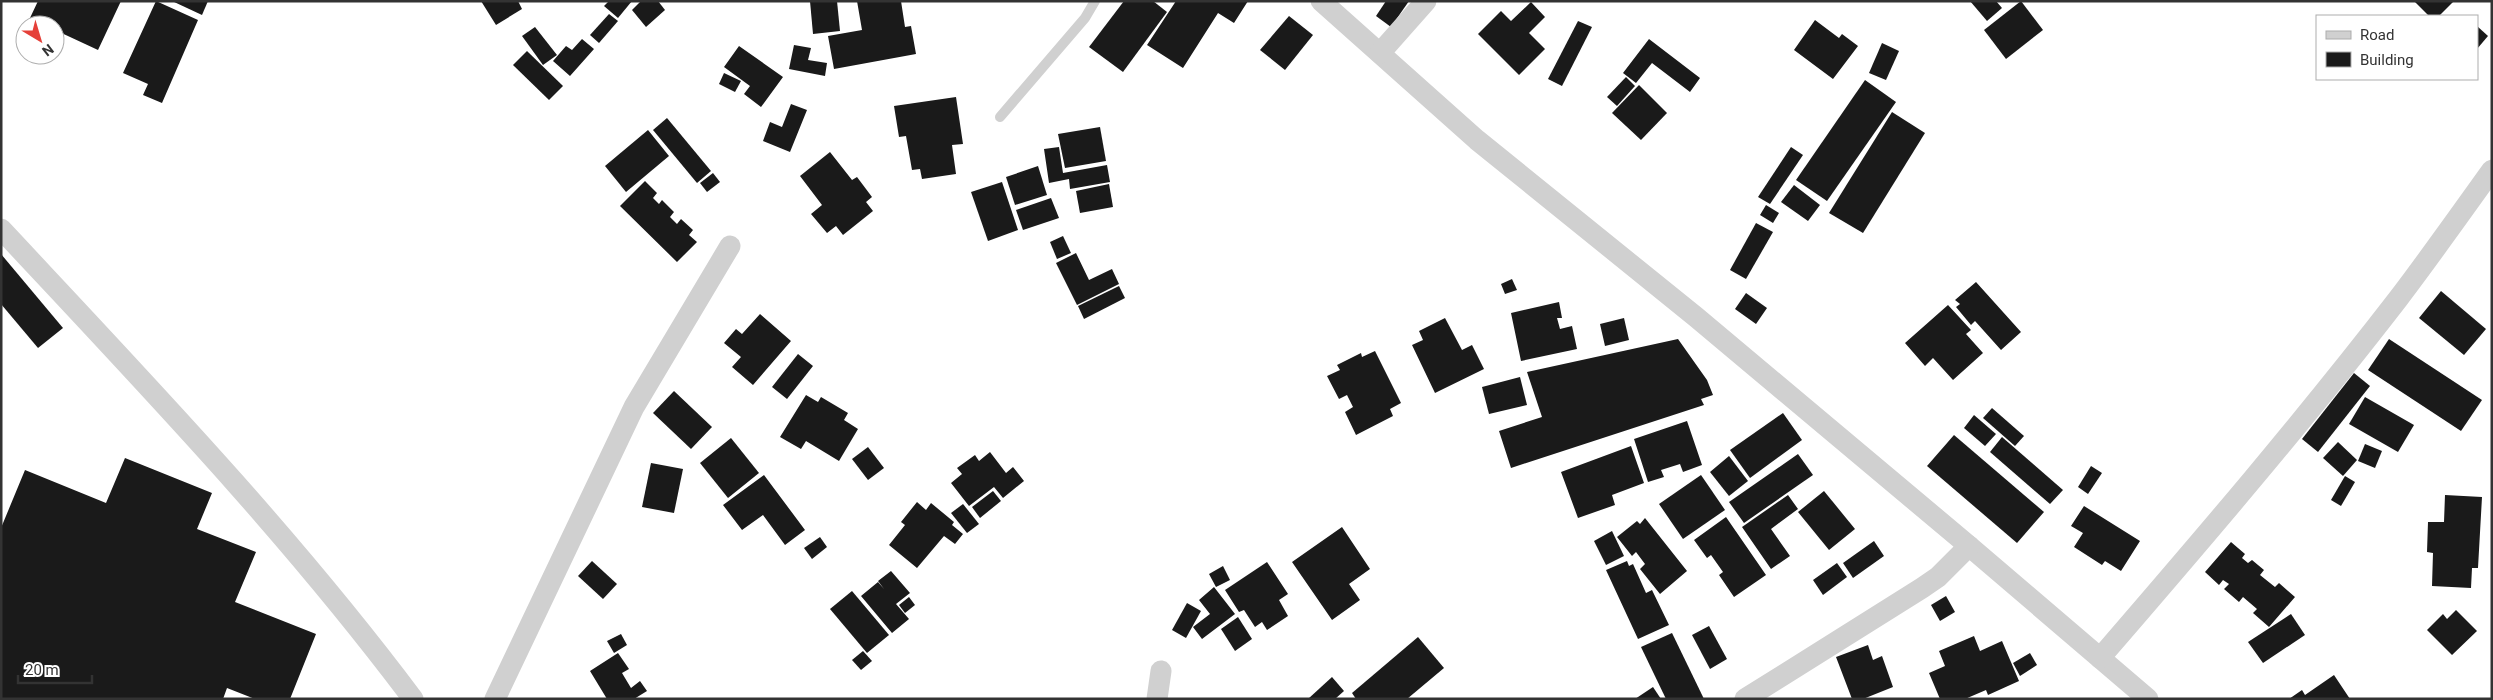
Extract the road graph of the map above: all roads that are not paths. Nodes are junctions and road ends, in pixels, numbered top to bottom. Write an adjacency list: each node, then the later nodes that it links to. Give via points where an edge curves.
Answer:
1 (1095, 1): 5 (lane, via 1085,18)
2 (1321, 1): 4 (street)
3 (1426, 1): 4 (street)
4 (1380, 53): 9 (street, via 1477,140 1696,316)
5 (1000, 117)
6 (2492, 170): 10 (street, via 2336,378)
7 (1, 229): 12 (street, via 205,448)
8 (730, 246): 13 (street, via 634,407)
9 (1970, 546): 10 (street); 15 (street, via 1922,588)
10 (2100, 658): 16 (street)
11 (1161, 671): 14 (street)
12 (414, 699)
13 (495, 699)
14 (1157, 699)
15 (1745, 699)
16 (2148, 699)

